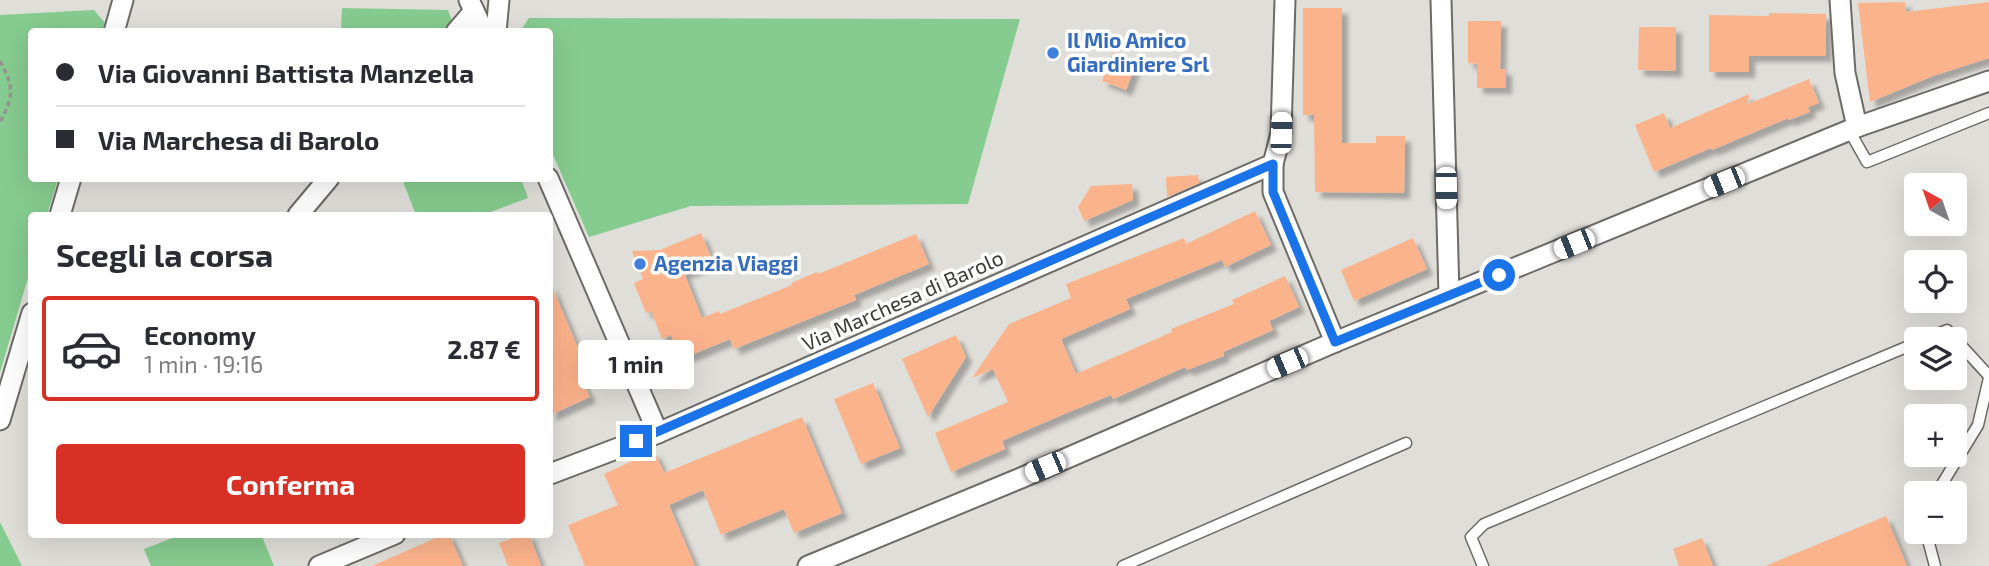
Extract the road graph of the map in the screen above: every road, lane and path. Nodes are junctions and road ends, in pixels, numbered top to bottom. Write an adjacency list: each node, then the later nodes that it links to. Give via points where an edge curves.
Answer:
1 (123, 0): 7 (street)
2 (499, 0): 10 (street)
3 (1285, 0): 16 (street, via 1281,133)
4 (1441, 0): 22 (street)
5 (1840, 0): 15 (street)
6 (471, 6): 8 (street); 9 (street)
7 (115, 28)
8 (458, 28)
9 (482, 28)
10 (496, 28)
11 (0, 61): 14 (path, via 10,80 11,98)
12 (1989, 81): 15 (street)
13 (1989, 113): 15 (lane, via 1867,162)
14 (0, 122)
15 (1853, 129): 22 (street)
16 (1273, 164): 24 (street, via 1273,192); 29 (street, Via Marchesa di Barolo)
17 (70, 182): 20 (street)
18 (326, 182): 21 (street)
19 (550, 182): 29 (street)
20 (61, 212)
21 (301, 212)
22 (1449, 295): 24 (street)
23 (28, 326): 28 (street)
24 (1335, 342): 36 (street)
25 (1904, 348): 38 (lane, via 1484,524 1471,537)
26 (1967, 352): 27 (lane)
27 (1989, 377): 32 (lane, via 1978,425)
28 (0, 420)
29 (658, 433): 31 (street, Via Marchesa di Barolo)
30 (1406, 443): 37 (lane)
31 (553, 473)
32 (1944, 481)
33 (386, 538): 35 (street)
34 (1930, 544): 39 (lane)
35 (319, 566)
36 (808, 566)
37 (1124, 566)
38 (1483, 566)
39 (1936, 566)

